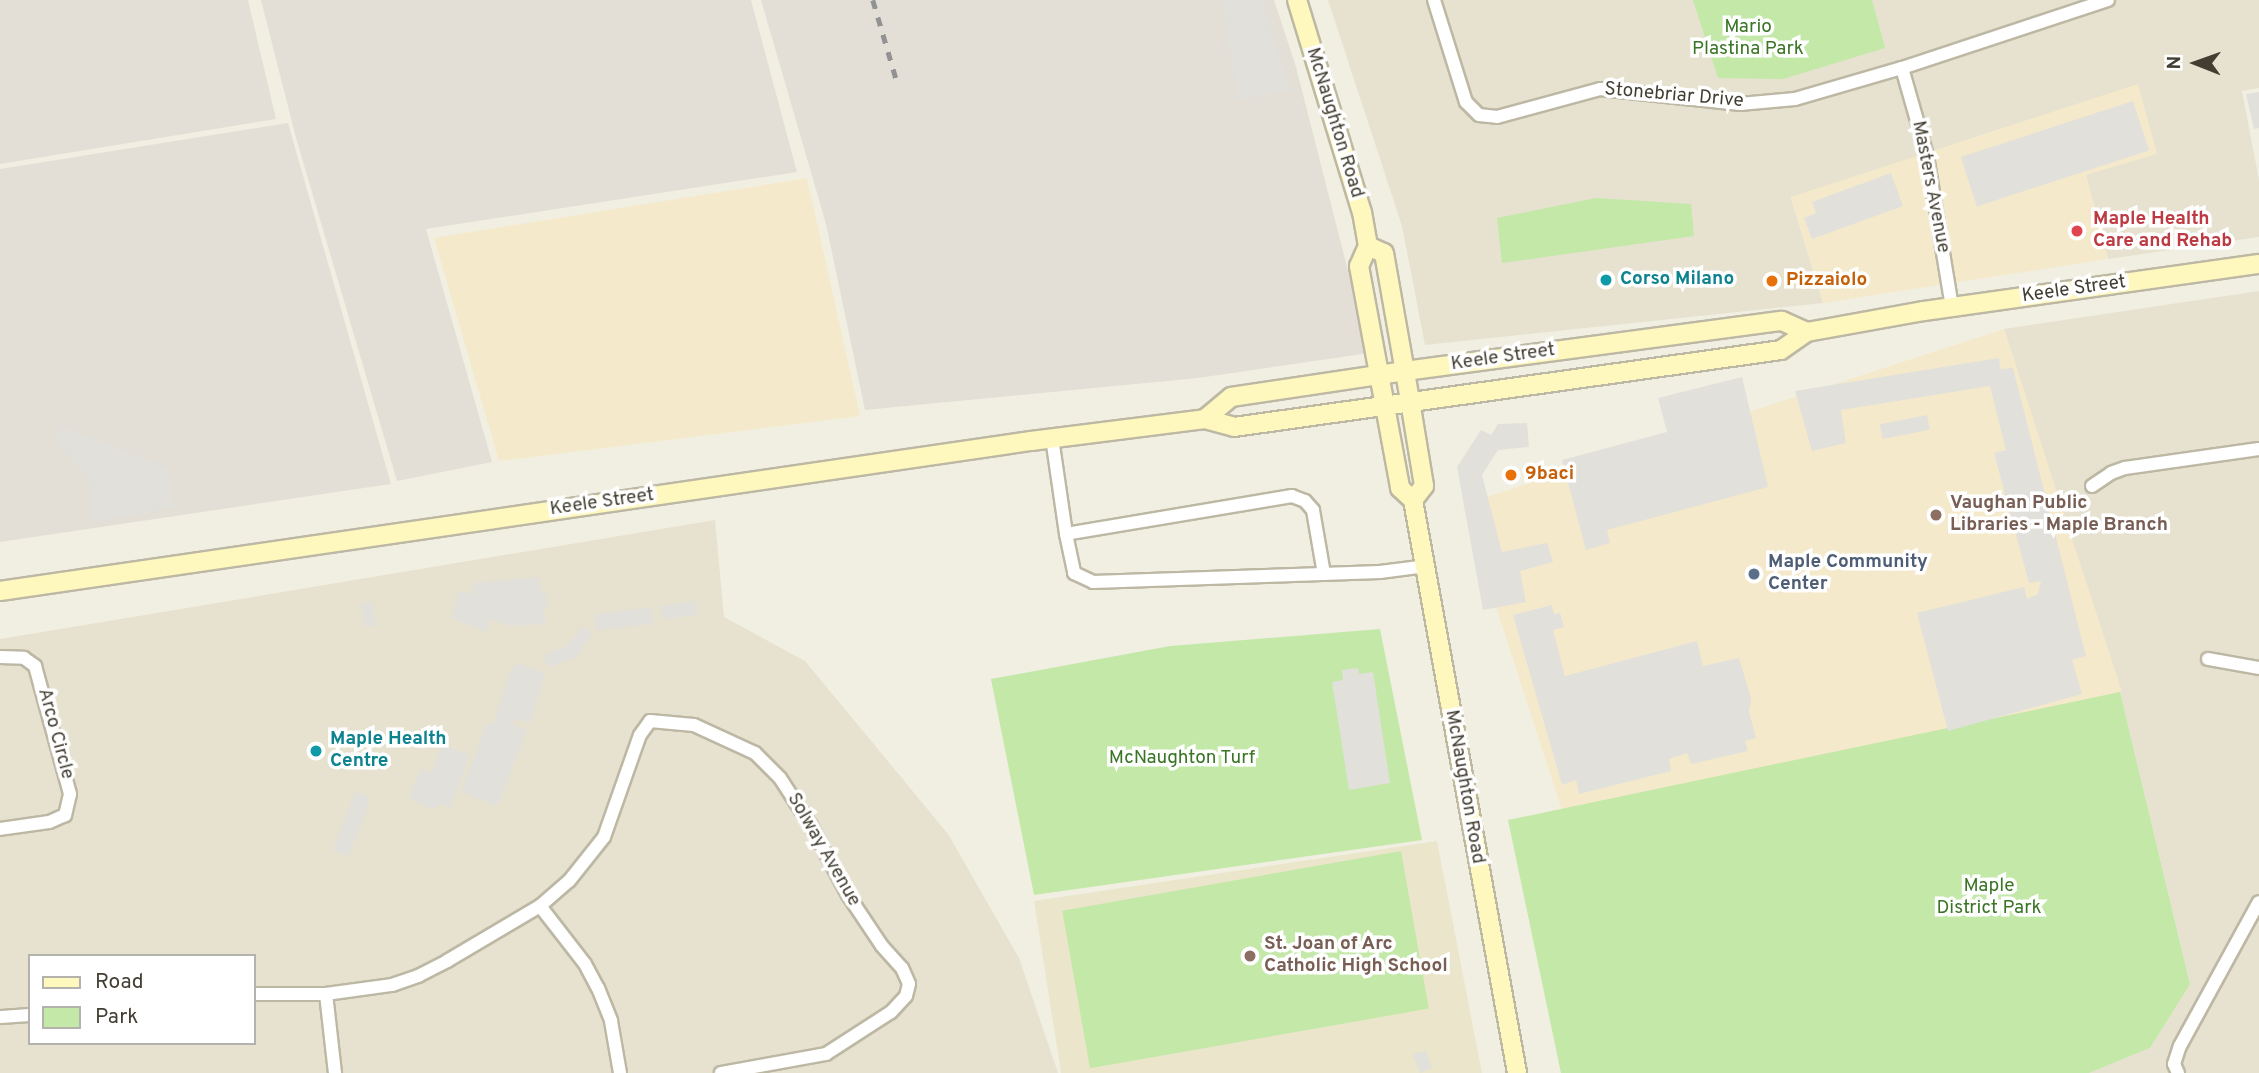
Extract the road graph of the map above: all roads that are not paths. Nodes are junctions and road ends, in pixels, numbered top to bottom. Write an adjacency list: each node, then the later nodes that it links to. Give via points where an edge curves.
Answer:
1 (1297, 0): 5 (main road, McNaughton Road, via 1355,188)
2 (1434, 0): 4 (street, Stonebriar Drive, via 1466,102 1479,115 1497,117 1600,89 1740,104 1795,99)
3 (2108, 0): 4 (street, Stonebriar Drive)
4 (1902, 68): 7 (street, Masters Avenue, via 1927,156)
5 (1368, 246): 9 (main road, McNaughton Road, via 1384,253); 10 (main road, McNaughton Road, via 1359,266)
6 (2259, 264): 7 (main road, Keele Street)
7 (1952, 307): 8 (main road, Keele Street)
8 (1807, 332): 9 (main road, Keele Street, via 1782,321); 11 (main road, Keele Street, via 1781,350)
9 (1405, 371): 10 (main road, Keele Street); 11 (main road, McNaughton Road)
10 (1380, 375): 12 (main road, McNaughton Road); 13 (main road, Keele Street, via 1231,397)
11 (1410, 401): 12 (main road, Keele Street); 17 (main road, McNaughton Road, via 1424,486)
12 (1385, 404): 13 (main road, Keele Street, via 1234,427); 17 (main road, McNaughton Road, via 1400,488)
13 (1205, 419): 14 (main road, Keele Street)
14 (1052, 438): 18 (street); 21 (main road, Keele Street)
15 (2259, 449): 16 (street, via 2125,468)
16 (2092, 486)
17 (1413, 500): 19 (main road, McNaughton Road)
18 (1066, 534): 20 (street, via 1074,573 1093,582); 20 (street, via 1292,496 1305,500 1313,510)
19 (1426, 566): 20 (street); 35 (main road, McNaughton Road)
20 (1324, 573)
21 (0, 591)
22 (0, 657): 25 (street, Arco Circle, via 24,658 36,666 70,794 65,815)
23 (2208, 659): 24 (street)
24 (2259, 668)
25 (0, 829)
26 (2259, 902): 36 (street, via 2180,1046 2174,1064)
27 (540, 906): 29 (street, Solway Avenue, via 418,976 392,985); 33 (street, via 598,988 611,1021); 34 (street, Solway Avenue, via 569,881 604,837 640,735 650,722 694,725 755,754 795,800 848,895 902,968 908,984 906,996 891,1012 826,1055)
28 (256, 994): 29 (street, Solway Avenue)
29 (326, 994): 32 (street)
30 (28, 1015): 31 (street)
31 (0, 1017)
32 (335, 1073)
33 (620, 1073)
34 (721, 1073)
35 (1517, 1073)
36 (2178, 1073)

